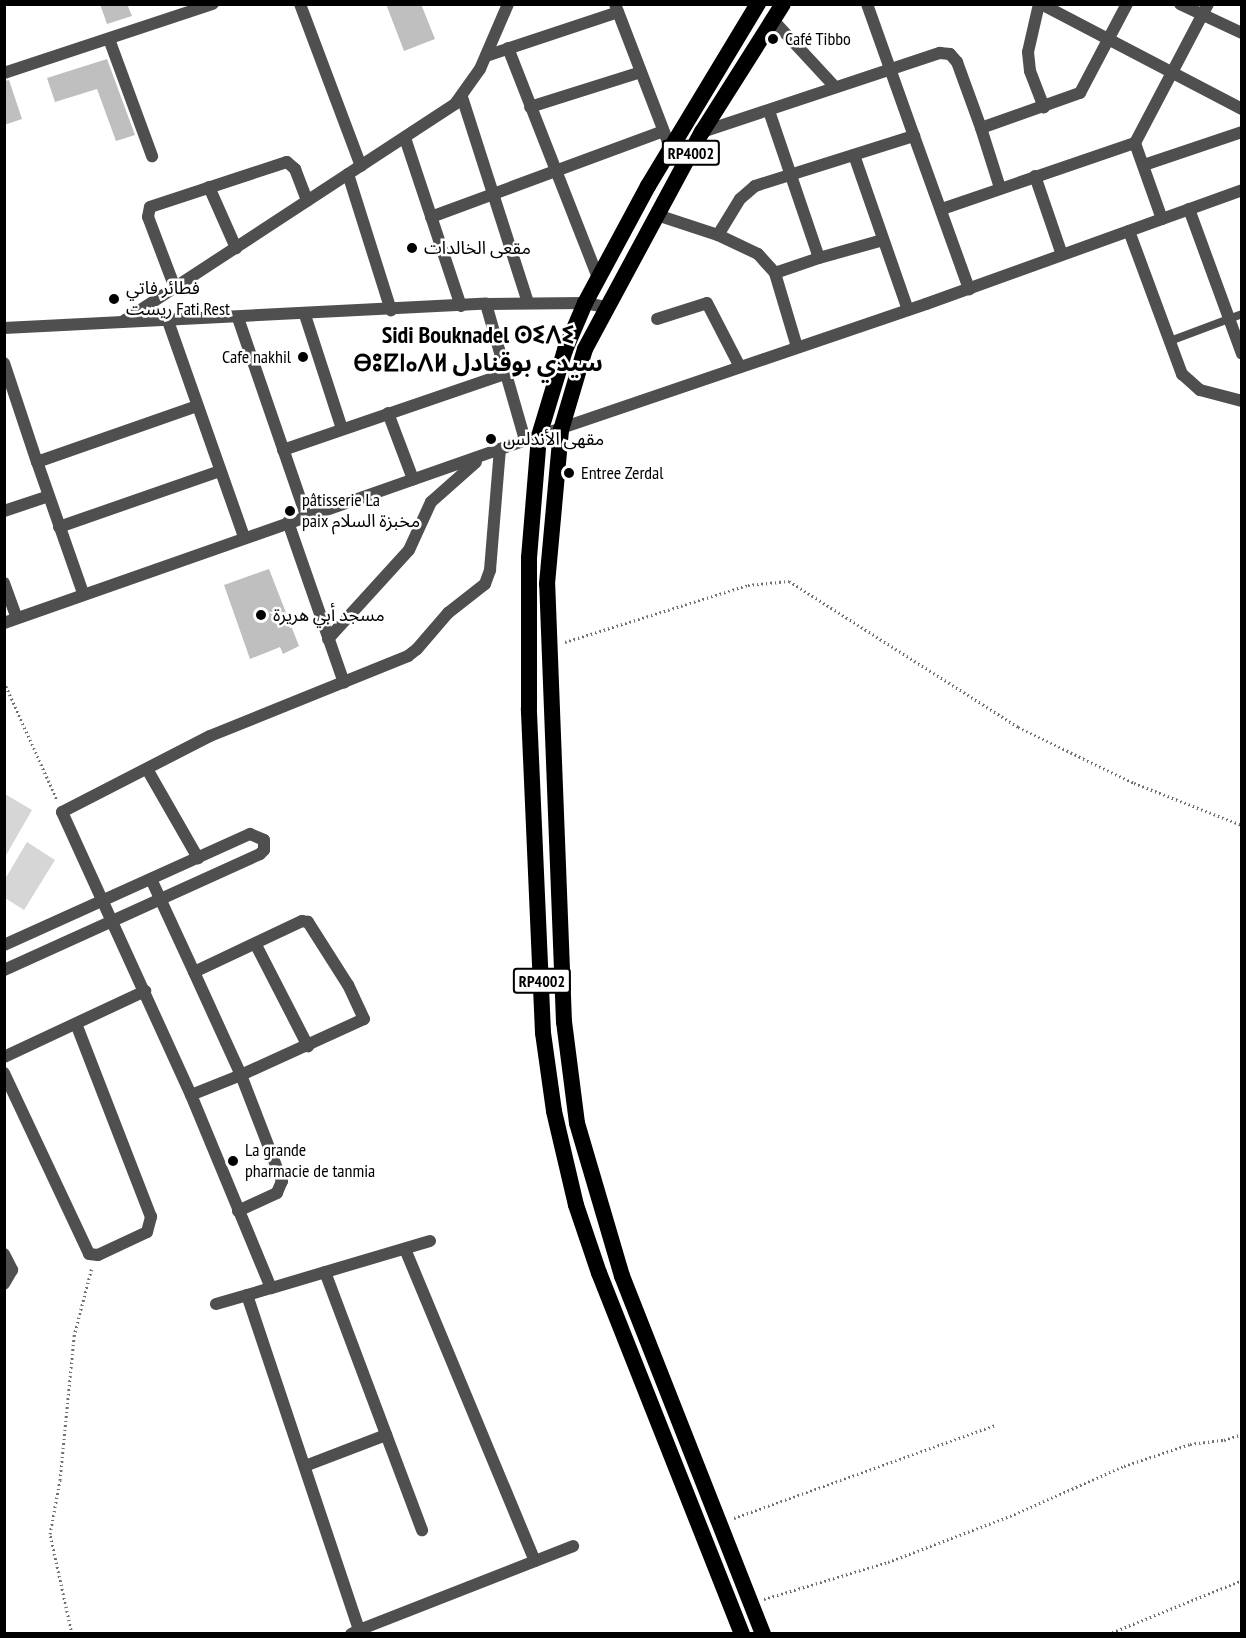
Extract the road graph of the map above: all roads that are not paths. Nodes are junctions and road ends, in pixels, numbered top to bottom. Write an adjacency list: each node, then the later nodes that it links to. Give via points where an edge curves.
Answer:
1 (213, 4): 14 (street)
2 (300, 4): 39 (street)
3 (508, 4): 17 (street)
4 (783, 4): 12 (highway, RP4002)
5 (867, 4): 18 (street)
6 (1040, 4): 15 (street); 25 (street, via 1028,52 1030,71)
7 (1127, 4): 15 (street)
8 (1180, 4): 11 (street)
9 (754, 6): 35 (highway, RP4002)
10 (617, 8): 16 (street); 19 (street)
11 (1205, 9): 13 (street); 20 (street)
12 (773, 20): 22 (street); 30 (highway, RP4002)
13 (1242, 33)
14 (109, 39): 21 (street); 37 (street)
15 (1109, 39): 20 (street); 25 (street, via 1080,93)
16 (508, 48): 17 (street); 24 (street)
17 (486, 56): 23 (street)
18 (890, 69): 22 (street); 28 (street, via 940,52 950,54 957,62); 32 (street)
19 (641, 72): 24 (street); 29 (street)
20 (1171, 72): 26 (street); 34 (street)
21 (4, 73)
22 (835, 87): 27 (street)
23 (462, 97): 33 (street); 47 (street)
24 (530, 107): 40 (street)
25 (1044, 107): 28 (street)
26 (1242, 110)
27 (769, 111): 30 (street); 42 (street)
28 (981, 128): 45 (street)
29 (663, 130): 35 (street); 40 (street)
30 (702, 132): 51 (highway, RP4002)
31 (1242, 132): 38 (street)
32 (914, 136): 36 (street); 49 (street)
33 (405, 138): 39 (street); 52 (street)
34 (1135, 143): 38 (street); 43 (street)
35 (670, 147): 61 (highway, RP4002)
36 (854, 155): 42 (street); 56 (street)
37 (152, 156)
38 (1144, 165): 53 (street)
39 (361, 166): 41 (street)
40 (555, 172): 47 (street); 61 (street)
41 (348, 174): 48 (street); 69 (street)
42 (789, 175): 55 (street, via 750,188); 59 (street)
43 (1035, 176): 45 (street); 58 (street)
44 (209, 187): 48 (street, via 287,162 295,169); 57 (street); 62 (street, via 147,210)
45 (1000, 188): 49 (street)
46 (1242, 190): 50 (street)
47 (494, 195): 52 (street); 64 (street)
48 (307, 201): 57 (street)
49 (942, 208): 63 (street)
50 (1189, 209): 53 (street); 75 (street)
51 (657, 215): 55 (street); 68 (highway, RP4002)
52 (431, 217): 67 (street)
53 (1162, 219): 54 (street)
54 (1129, 231): 58 (street); 79 (street)
55 (718, 235): 60 (street, via 758,254)
56 (883, 240): 59 (street); 70 (street)
57 (236, 248): 62 (street)
58 (1062, 255): 63 (street)
59 (819, 258): 60 (street)
60 (775, 273): 80 (street)
61 (598, 278): 65 (highway, RP4002)
62 (174, 288): 77 (street)
63 (969, 289): 70 (street)
64 (528, 303): 65 (street); 66 (street)
65 (585, 303): 68 (street); 92 (highway, RP4002)
66 (486, 304): 67 (street); 84 (street)
67 (461, 306): 69 (street)
68 (606, 307): 91 (highway, RP4002, via 582,358)
69 (391, 310): 72 (street)
70 (908, 310): 80 (street)
71 (1242, 314): 75 (lane)
72 (305, 315): 73 (street); 90 (street)
73 (238, 318): 76 (street); 94 (street)
74 (657, 319): 83 (street, via 707,303)
75 (1227, 319): 79 (lane); 81 (street)
76 (168, 321): 77 (street); 88 (street)
77 (121, 323): 78 (street)
78 (4, 328)
79 (1170, 341): 86 (street, via 1182,374 1194,387)
80 (798, 347): 83 (street)
81 (1242, 354)
82 (4, 363): 96 (street)
83 (740, 367): 91 (street)
84 (507, 373): 89 (street); 92 (street)
85 (1242, 392): 86 (street)
86 (1227, 398): 87 (street)
87 (1242, 401)
88 (197, 406): 96 (street); 97 (street)
89 (388, 414): 90 (street); 98 (street)
90 (342, 429): 94 (street)
91 (561, 430): 92 (street); 144 (highway, RP4002, via 549,552 549,647 564,1022 577,1123 622,1276)
92 (532, 438): 93 (street); 143 (highway, RP4002, via 529,708 543,1033 554,1111 576,1205 599,1273)
93 (500, 449): 95 (street); 110 (street, via 490,570 482,588 448,613 408,656)
94 (283, 450): 101 (street)
95 (480, 459): 98 (street); 109 (street, via 431,502 410,550)
96 (37, 462): 99 (street)
97 (220, 471): 103 (street); 104 (street)
98 (413, 479): 101 (street)
99 (49, 496): 100 (street); 103 (street)
100 (4, 511)
101 (306, 516): 102 (street)
102 (288, 522): 104 (street); 109 (street)
103 (59, 527): 106 (street)
104 (244, 537): 106 (street)
105 (4, 583): 107 (street)
106 (83, 593): 107 (street)
107 (17, 618): 108 (street)
108 (4, 623)
109 (328, 639): 110 (street)
110 (344, 683): 111 (street, via 249,718)
111 (147, 769): 112 (street); 115 (street, via 62,812)
112 (198, 858): 113 (street); 114 (street, via 253,833 265,843 260,854)
113 (152, 879): 114 (street); 115 (street)
114 (161, 898): 116 (street); 120 (street)
115 (103, 901): 116 (street); 117 (street)
116 (113, 921): 119 (street); 121 (street)
117 (4, 945)
118 (256, 945): 120 (street); 123 (street); 123 (street, via 302,921 308,922 363,1011 362,1021)
119 (4, 969)
120 (194, 972): 126 (street)
121 (145, 991): 122 (street); 127 (street)
122 (76, 1023): 124 (street); 125 (street, via 152,1221 147,1232 98,1255 86,1251)
123 (308, 1046): 126 (street)
124 (4, 1057)
125 (4, 1073)
126 (241, 1075): 127 (street); 128 (street, via 282,1186 270,1197)
127 (191, 1095): 128 (street)
128 (238, 1211): 134 (street)
129 (430, 1241): 130 (street)
130 (405, 1249): 132 (street); 141 (street)
131 (4, 1254): 133 (street, via 12,1275)
132 (325, 1272): 134 (street); 137 (street)
133 (4, 1284)
134 (271, 1288): 135 (street)
135 (247, 1295): 136 (street); 138 (street)
136 (216, 1304)
137 (386, 1435): 138 (street); 139 (street)
138 (304, 1467): 142 (street)
139 (422, 1530)
140 (573, 1546): 141 (street)
141 (535, 1561): 142 (street)
142 (355, 1632)
143 (742, 1634)
144 (763, 1634)

